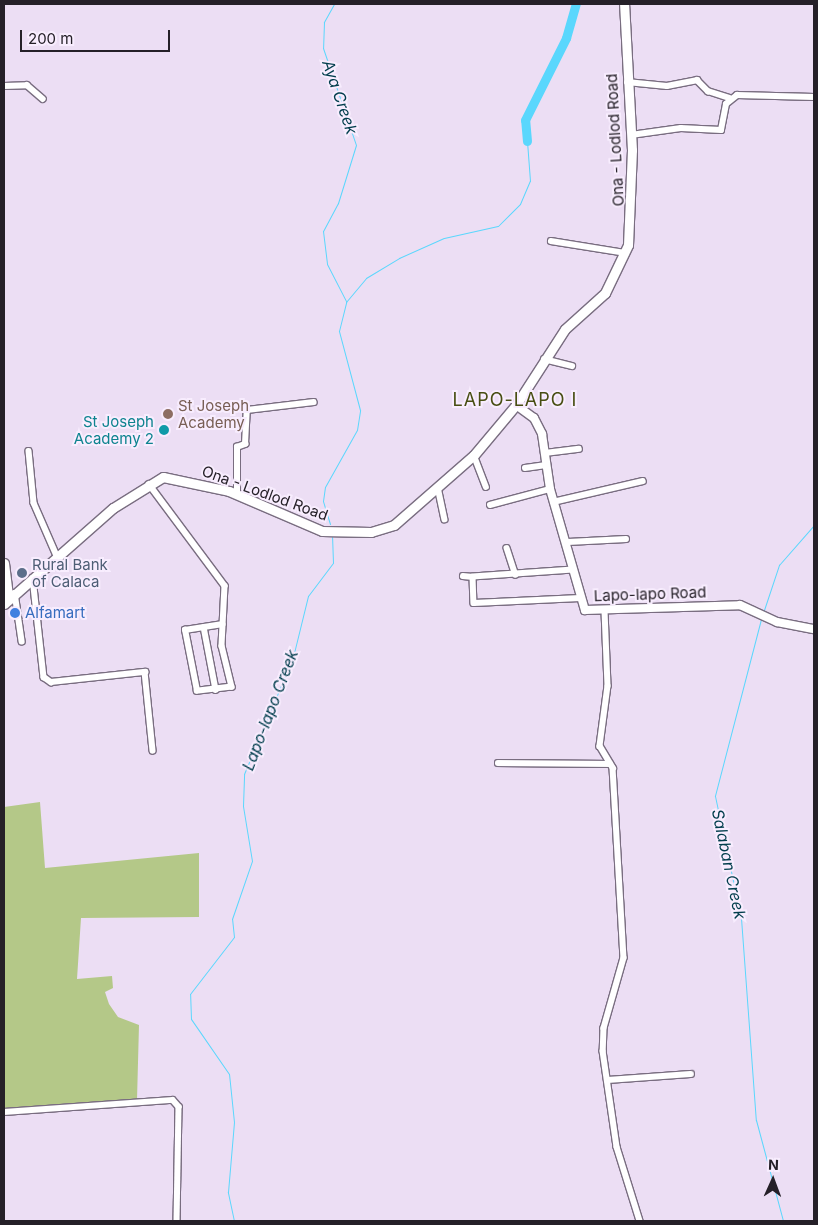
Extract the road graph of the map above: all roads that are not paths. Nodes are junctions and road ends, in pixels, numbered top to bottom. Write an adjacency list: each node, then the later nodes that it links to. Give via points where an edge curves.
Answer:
1 (624, 4): 2 (main road, Ona - Lodlod Road)
2 (625, 82): 5 (street, via 668,86 697,80 708,91); 7 (main road, Ona - Lodlod Road)
3 (4, 86): 6 (street, via 27,85)
4 (814, 97): 5 (street)
5 (729, 98): 7 (street, via 722,130 681,128)
6 (43, 99)
7 (631, 135): 9 (main road, Ona - Lodlod Road, via 633,222)
8 (551, 241): 9 (street)
9 (626, 254): 10 (main road, Ona - Lodlod Road, via 605,293 576,316)
10 (544, 359): 11 (street); 13 (main road, Ona - Lodlod Road)
11 (572, 366)
12 (314, 402): 25 (street, via 247,410 245,444 237,447)
13 (516, 405): 16 (street, Lapo-lapo Road, via 539,423); 17 (main road, Ona - Lodlod Road)
14 (578, 449): 16 (street)
15 (29, 451): 32 (street, via 34,503)
16 (545, 453): 18 (street, Lapo-lapo Road)
17 (474, 455): 22 (main road, Ona - Lodlod Road); 23 (street)
18 (546, 465): 19 (street); 24 (street, Lapo-lapo Road)
19 (525, 468)
20 (644, 481): 26 (street)
21 (149, 484): 25 (main road, Ona - Lodlod Road, via 168,475); 32 (main road, Ona - Lodlod Road); 42 (street, via 226,586)
22 (438, 487): 25 (main road, Ona - Lodlod Road, via 389,527 380,530 322,531); 28 (street)
23 (486, 487)
24 (550, 489): 26 (street, Lapo-lapo Road); 27 (street)
25 (237, 495)
26 (553, 502): 30 (street, Lapo-lapo Road)
27 (490, 505)
28 (446, 519)
29 (626, 539): 30 (street)
30 (568, 542): 34 (street, Lapo-lapo Road)
31 (508, 548): 35 (street)
32 (57, 556): 38 (main road, Ona - Lodlod Road)
33 (4, 563): 39 (main road)
34 (573, 570): 35 (street); 40 (street, Lapo-lapo Road)
35 (516, 575): 37 (street)
36 (463, 576): 37 (street)
37 (473, 577): 40 (street, via 476,605)
38 (33, 578): 39 (main road, Ona - Lodlod Road); 47 (street, via 45,679 145,672)
39 (9, 598): 45 (street)
40 (580, 598): 41 (street, Lapo-lapo Road, via 585,610)
41 (605, 611): 44 (street, Lapo-lapo Road, via 730,605 750,608 778,622); 49 (street, via 608,686 600,746)
42 (223, 624): 43 (street); 46 (street, via 225,665 232,685)
43 (204, 627): 46 (street); 46 (street, via 184,632 193,680 196,691)
44 (814, 629)
45 (22, 641)
46 (216, 690)
47 (153, 751)
48 (498, 763): 49 (street)
49 (610, 764): 51 (street, via 624,958 604,1028)
50 (692, 1074): 51 (street)
51 (607, 1080): 54 (street, via 618,1147)
52 (4, 1112): 53 (street, via 173,1100 178,1107)
53 (177, 1221)
54 (640, 1221)

